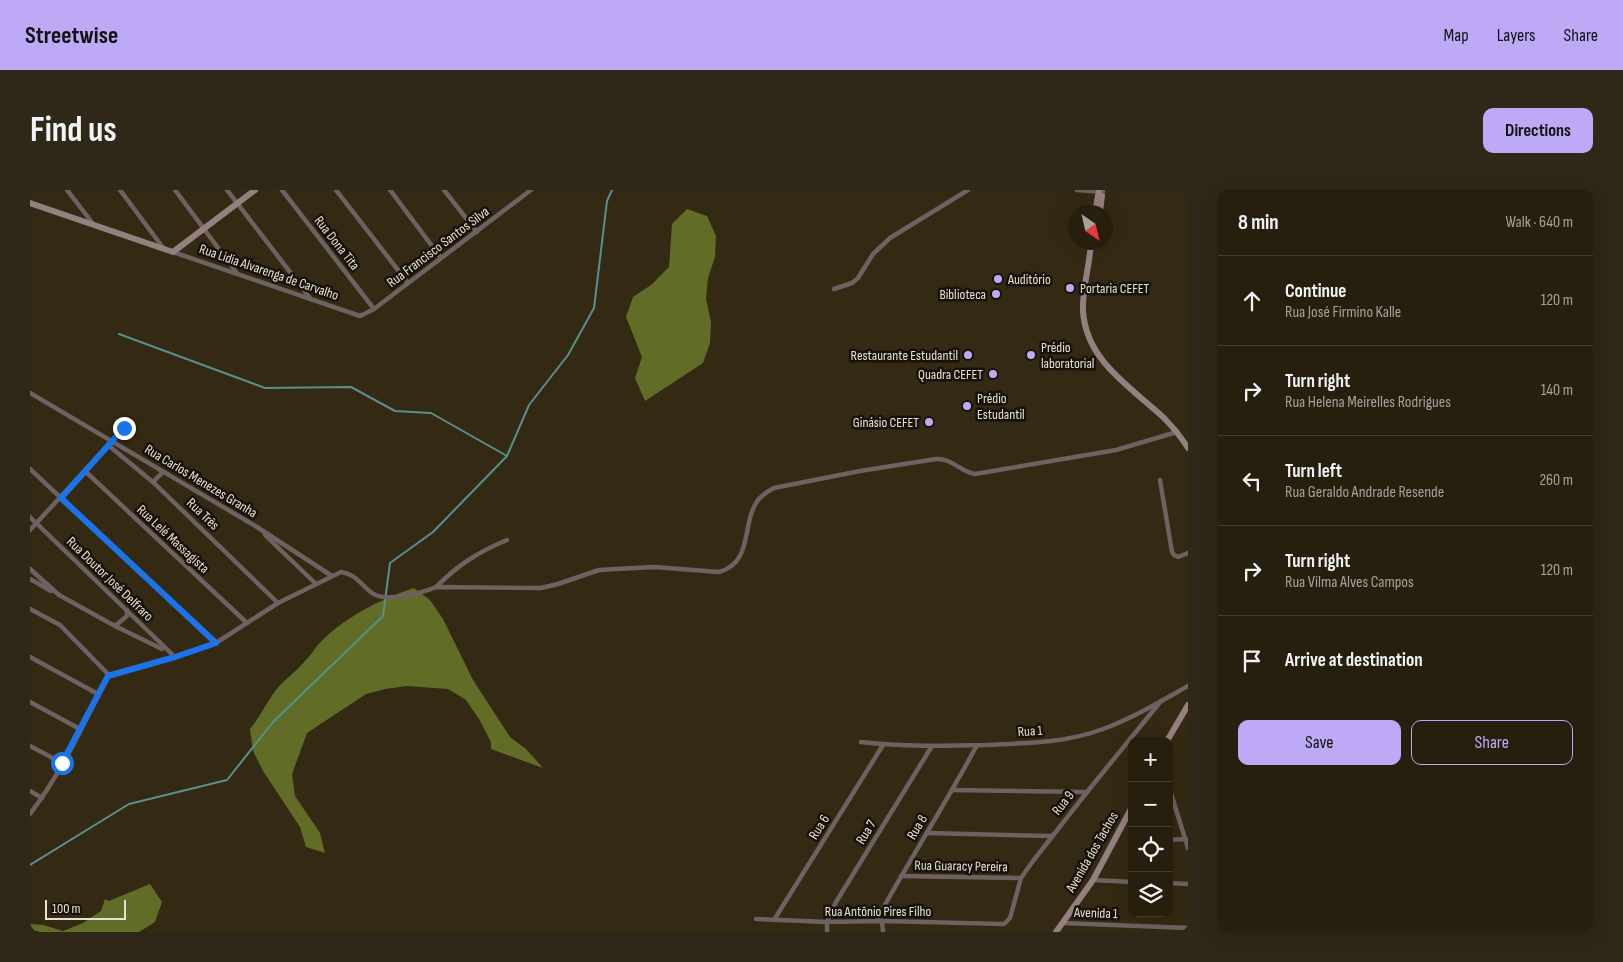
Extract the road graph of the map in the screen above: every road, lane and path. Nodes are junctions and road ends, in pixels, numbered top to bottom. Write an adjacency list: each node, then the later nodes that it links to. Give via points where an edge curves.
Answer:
1 (67, 190): 18 (street)
2 (120, 190): 21 (street)
3 (175, 190): 19 (street)
4 (227, 190): 15 (street)
5 (255, 190): 15 (street, Rua Lidia Alvarenga de Carvalho)
6 (282, 190): 29 (street, Rua Dona Tita)
7 (336, 190): 26 (street)
8 (390, 190): 24 (street)
9 (444, 190): 20 (street)
10 (531, 190): 20 (street, Rua Francisco Santos Silva)
11 (968, 190): 27 (street, via 890,238 873,254 858,278)
12 (1077, 190): 13 (street)
13 (1101, 191): 16 (street); 17 (street)
14 (30, 203): 18 (street, Rua Lidia Alvarenga de Carvalho)
15 (237, 204): 19 (street, Rua Lidia Alvarenga de Carvalho); 28 (street)
16 (1097, 205)
17 (1100, 205)
18 (94, 225): 21 (street, Rua Lidia Alvarenga de Carvalho)
19 (204, 228): 23 (street, Rua Lidia Alvarenga de Carvalho); 25 (street)
20 (477, 232): 24 (street, Rua Francisco Santos Silva)
21 (165, 250): 23 (street, Rua Lidia Alvarenga de Carvalho)
22 (1090, 250): 33 (street, via 1083,311 1094,350)
23 (173, 252): 25 (street, Rua Lidia Alvarenga de Carvalho)
24 (442, 258): 26 (street, Rua Francisco Santos Silva)
25 (237, 273): 28 (street, Rua Lidia Alvarenga de Carvalho)
26 (408, 282): 29 (street, Rua Francisco Santos Silva)
27 (834, 289)
28 (310, 298): 30 (street, Rua Lidia Alvarenga de Carvalho)
29 (374, 309): 30 (street, Rua Francisco Santos Silva)
30 (356, 316)
31 (30, 393): 34 (street, Rua Carlos Menezes Granha)
32 (124, 428): 34 (street)
33 (1177, 432): 36 (street); 53 (street, via 1116,450 975,474 942,459 774,488 765,493 752,512 736,563 719,572 616,568 540,588)
34 (112, 441): 35 (street); 39 (street, Rua Carlos Menezes Granha)
35 (108, 445): 38 (street); 41 (street, Rua Três)
36 (1188, 448)
37 (30, 469): 42 (street)
38 (85, 471): 42 (street); 58 (street, Rua Lelé Massagista)
39 (163, 472): 41 (street); 45 (street, Rua Carlos Menezes Granha)
40 (1160, 480): 48 (street, via 1172,552 1178,557)
41 (154, 483): 55 (street, Rua Três)
42 (61, 498): 44 (street); 60 (street)
43 (30, 517): 44 (street, Rua Doutor José Delfraro)
44 (37, 523): 46 (street); 57 (street, Rua Doutor José Delfraro)
45 (257, 528): 50 (street, Rua Carlos Menezes Granha); 52 (street)
46 (30, 530)
47 (507, 540): 53 (street, via 468,560)
48 (1188, 553)
49 (30, 569): 54 (street)
50 (332, 576): 52 (street); 53 (street, via 344,572 381,597 425,592)
51 (30, 579): 54 (street)
52 (316, 584): 55 (street)
53 (436, 586)
54 (59, 595): 59 (street)
55 (278, 603): 58 (street)
56 (30, 608): 64 (street, via 60,625)
57 (127, 610): 59 (street, via 127,616); 61 (street, Rua Doutor José Delfraro)
58 (247, 623): 60 (street)
59 (115, 626): 61 (street)
60 (216, 643): 62 (street)
61 (166, 650): 62 (street, Rua Doutor José Delfraro)
62 (175, 657): 64 (street)
63 (30, 658): 66 (street)
64 (108, 676): 66 (street)
65 (1188, 686): 67 (street, Rua 1)
66 (98, 694): 70 (street)
67 (1161, 701): 74 (street, Rua 1, via 1103,729 1080,736 1036,743); 80 (street, Rua 9)
68 (30, 702): 70 (street)
69 (1188, 705): 71 (street)
70 (80, 729): 77 (street)
71 (1169, 737)
72 (861, 742): 73 (street, Rua 1)
73 (883, 745): 76 (street, Rua 1); 97 (street, Rua 6)
74 (977, 745): 76 (street, Rua 1); 78 (street, Rua 8)
75 (30, 746): 77 (street)
76 (932, 746): 100 (street, Rua 7, via 836,902)
77 (62, 763): 81 (street)
78 (953, 790): 80 (street); 85 (street, Rua 8)
79 (30, 791): 81 (street)
80 (1087, 792): 86 (street, Rua 9)
81 (42, 798): 83 (street)
82 (1173, 799): 87 (street)
83 (30, 814)
84 (1128, 814): 92 (street, Avenida dos Tachos)
85 (927, 833): 86 (street); 90 (street, Rua 8)
86 (1052, 836): 91 (street, Rua 9)
87 (1186, 839): 88 (street); 89 (street)
88 (1173, 840)
89 (1188, 848)
90 (900, 876): 91 (street, Rua Guaracy Pereira); 98 (street, Rua 8)
91 (1021, 878): 102 (street, Rua 9, via 1010,918)
92 (1093, 880): 93 (street); 101 (street, Avenida dos Tachos)
93 (1128, 882)
94 (1173, 883): 95 (street)
95 (1188, 884)
96 (756, 919): 97 (street, Rua Antônio Pires Filho)
97 (774, 920): 100 (street, Rua Antônio Pires Filho)
98 (876, 921): 99 (street, Rua Antônio Pires Filho); 100 (street, Rua Antônio Pires Filho)
99 (882, 921): 102 (street, Rua Antônio Pires Filho); 105 (street)
100 (827, 922): 104 (street, Rua 7)
101 (1063, 923): 103 (street, Avenida 1); 106 (street, Avenida dos Tachos)
102 (999, 924)
103 (1188, 928)
104 (827, 932)
105 (882, 932)
106 (1056, 932)

